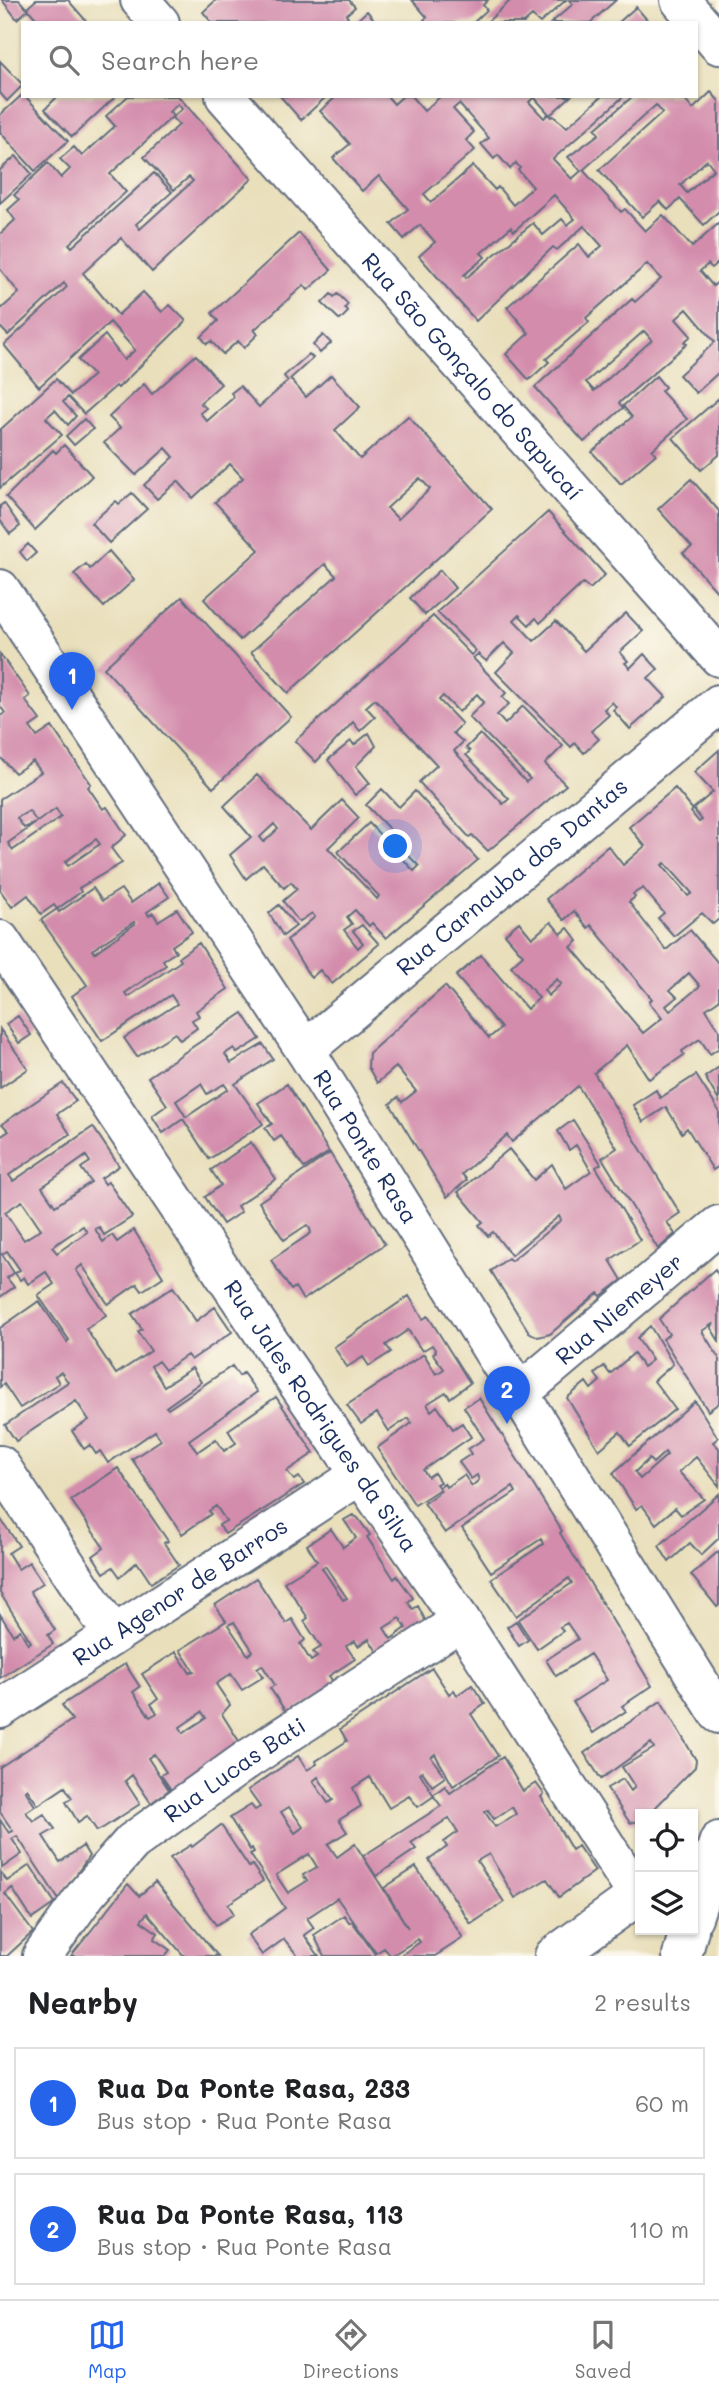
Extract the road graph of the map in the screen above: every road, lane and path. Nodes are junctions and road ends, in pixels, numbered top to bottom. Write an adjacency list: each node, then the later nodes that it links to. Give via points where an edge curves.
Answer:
1 (139, 0): 3 (street)
2 (680, 0): 4 (street)
3 (158, 21)
4 (719, 45)
5 (227, 98): 7 (street, Rua São Gonçalo do Sapucaí)
6 (0, 589): 10 (street, Rua Ponte Rasa)
7 (719, 657)
8 (719, 704): 10 (street, Rua Carnauba dos Dantas)
9 (0, 940): 14 (street, Rua Jales Rodrigues da Silva)
10 (305, 1050): 12 (street, Rua Ponte Rasa)
11 (719, 1225): 12 (street, Rua Niemeyer)
12 (520, 1393): 18 (street, Rua Ponte Rasa)
13 (0, 1465): 16 (street)
14 (360, 1475): 15 (street, Rua Jales Rodrigues da Silva); 16 (street, Rua Agenor de Barros)
15 (461, 1621): 22 (street, Rua Jales Rodrigues da Silva); 26 (street, Rua Lucas Bati, via 248,1759 132,1842)
16 (113, 1635): 17 (street, Rua Agenor de Barros)
17 (0, 1709)
18 (719, 1714)
19 (719, 1820): 20 (street)
20 (698, 1840)
21 (719, 1841): 24 (street)
22 (635, 1889)
23 (635, 1898): 27 (street)
24 (698, 1902)
25 (688, 1935): 28 (street)
26 (42, 1956)
27 (554, 1956)
28 (682, 1956)

